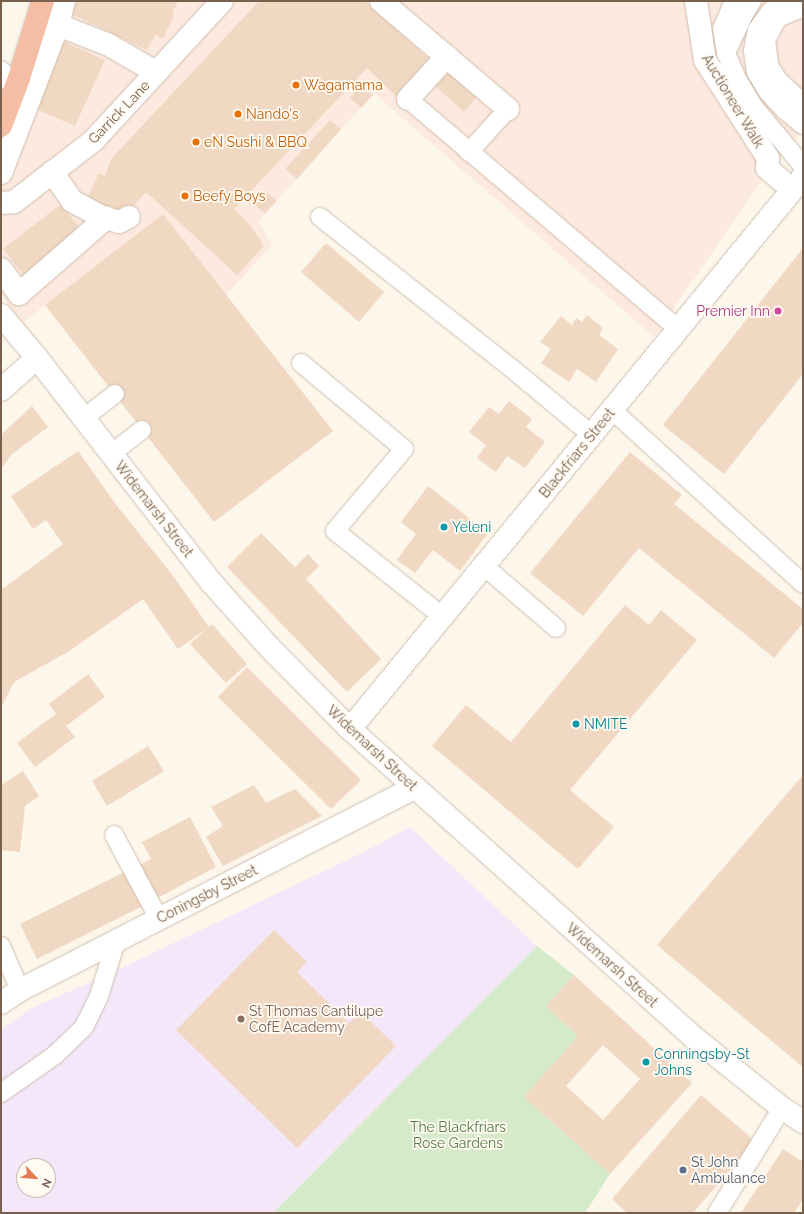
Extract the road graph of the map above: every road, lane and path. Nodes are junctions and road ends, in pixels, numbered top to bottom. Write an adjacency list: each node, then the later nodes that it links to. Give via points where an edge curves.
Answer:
1 (43, 1): 15 (highway)
2 (64, 1): 10 (street)
3 (222, 1): 14 (street, Garrick Lane)
4 (380, 1): 12 (street)
5 (696, 1): 25 (street, Auctioneer Walk, via 706,60 768,158 767,168)
6 (734, 1): 11 (lane, via 722,29)
7 (752, 1): 11 (lane)
8 (783, 1): 19 (lane, via 770,12 758,30 753,51 756,72 768,92)
9 (803, 9): 17 (lane, via 778,18 766,40 769,66 778,80)
10 (58, 25): 14 (street, via 109,45); 24 (street)
11 (726, 53): 22 (lane, via 737,79 753,106)
12 (447, 56): 16 (street); 18 (street)
13 (1, 70): 15 (lane)
14 (156, 72): 23 (street, Garrick Lane, via 93,141)
15 (14, 90): 20 (highway)
16 (408, 99): 21 (lane)
17 (803, 103)
18 (508, 109): 21 (lane)
19 (803, 125)
20 (1, 126)
21 (469, 152): 32 (lane)
22 (803, 166)
23 (52, 172): 26 (street, Garrick Lane, via 14,202); 28 (street, via 72,201)
24 (1, 173)
25 (798, 183): 32 (street, Blackfriars Street)
26 (1, 203)
27 (129, 217): 28 (street, via 119,222)
28 (106, 218): 30 (street, via 19,294)
29 (320, 218): 40 (lane)
30 (1, 269)
31 (1, 315): 33 (street, Widemarsh Street)
32 (678, 329): 37 (street, Blackfriars Street)
33 (37, 358): 35 (street); 38 (street, Widemarsh Street)
34 (301, 363): 44 (lane, via 404,449 335,531)
35 (1, 390)
36 (115, 394): 38 (lane)
37 (612, 410): 40 (street, Blackfriars Street); 43 (lane)
38 (84, 418): 41 (street, Widemarsh Street)
39 (142, 430): 41 (lane)
40 (592, 435): 42 (street, Blackfriars Street)
41 (111, 454): 46 (street, Widemarsh Street, via 211,582 269,647)
42 (484, 566): 44 (street, Blackfriars Street); 45 (lane)
43 (803, 584)
44 (443, 617): 46 (street, Blackfriars Street)
45 (556, 628)
46 (350, 729): 47 (street, Widemarsh Street)
47 (414, 788): 49 (street, Coningsby Street); 55 (street, Widemarsh Street, via 692,1036)
48 (114, 835): 49 (lane)
49 (159, 919): 50 (street, Coningsby Street)
50 (116, 941): 52 (street, Coningsby Street); 54 (lane, via 99,996 84,1026 56,1055)
51 (1, 946): 52 (lane)
52 (20, 990): 53 (street, Coningsby Street)
53 (1, 1003)
54 (1, 1093)
55 (782, 1108): 56 (street, Widemarsh Street); 57 (lane)
56 (803, 1122)
57 (717, 1213)

